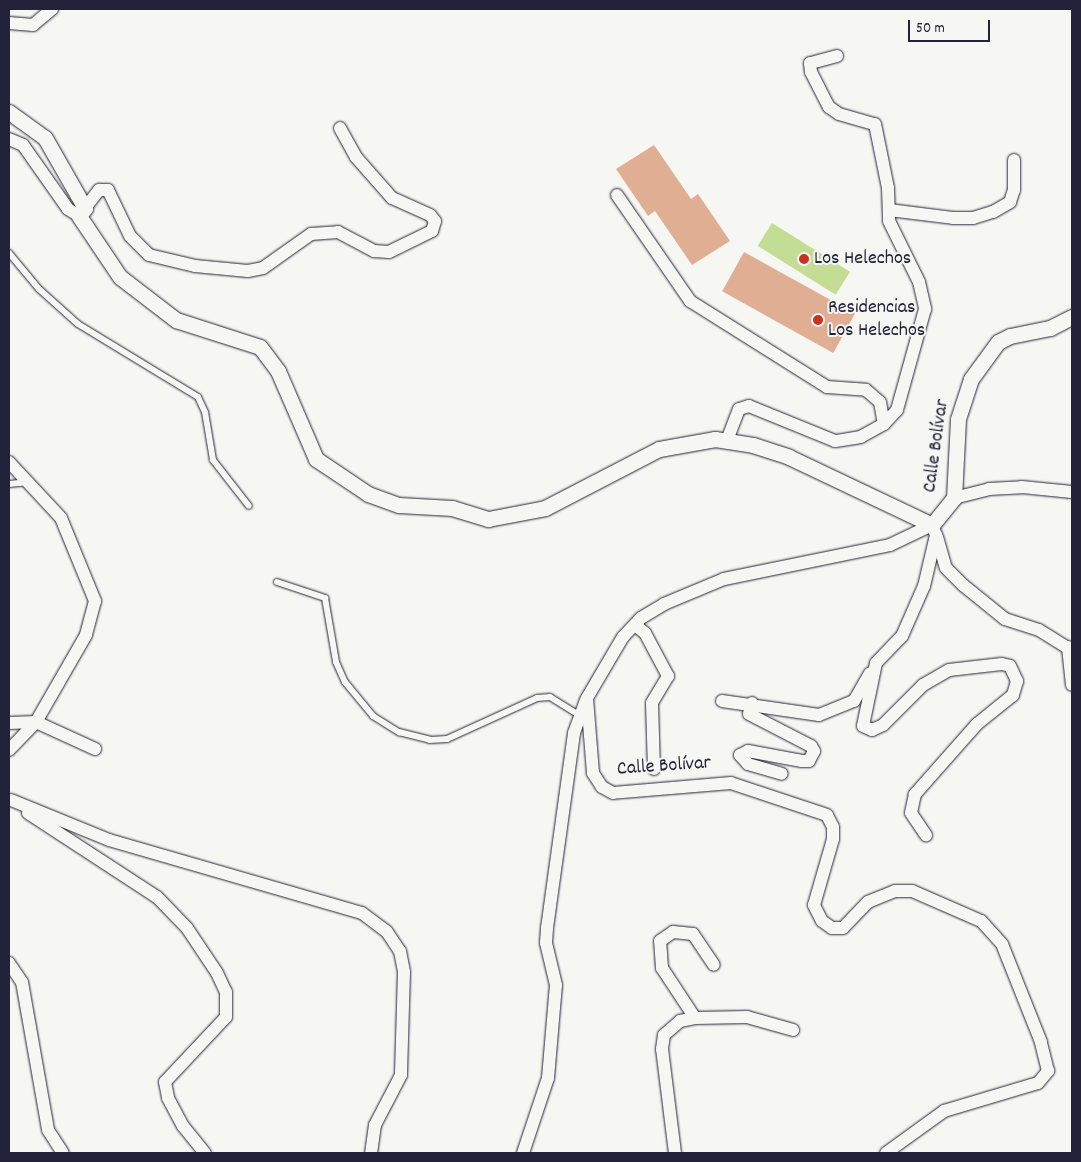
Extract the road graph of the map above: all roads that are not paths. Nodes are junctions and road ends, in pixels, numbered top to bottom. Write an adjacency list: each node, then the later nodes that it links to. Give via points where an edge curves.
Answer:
1 (52, 9): 2 (street, via 33,25)
2 (9, 24)
3 (837, 56): 9 (street, via 810,63 812,72 829,107 839,114 875,124 880,134)
4 (9, 112): 10 (street, via 45,138)
5 (340, 128): 10 (street, via 356,156 392,198 430,215 435,221 432,230 389,252 374,251 338,232 311,234 263,268 248,271 195,266 150,255 130,236 108,190 98,190)
6 (9, 139): 10 (street, via 23,145 68,209)
7 (1014, 160): 9 (street, via 1014,190 1010,202 993,212 973,218 953,218)
8 (617, 195): 13 (street, via 690,301 826,387 866,390 880,402)
9 (889, 210): 13 (street, via 889,221 919,282 925,309 897,410)
10 (82, 212): 14 (street, via 120,278 176,320 260,347 278,371 316,459 385,502 452,508 478,518 493,518 545,508 658,449)
11 (9, 253): 20 (lane, via 73,320 198,397 205,412 213,460)
12 (1072, 317): 19 (street, Calle Bolívar, via 1050,328 1010,336 998,342 971,379 958,419)
13 (884, 424): 14 (street, via 861,437 835,441 749,406 739,410)
14 (727, 440): 21 (street, via 816,468)
15 (9, 462): 16 (street)
16 (30, 482): 17 (lane); 31 (street, via 61,518 95,601 86,635)
17 (9, 484)
18 (1072, 492): 19 (street, via 1022,487)
19 (954, 498): 21 (street, Calle Bolívar)
20 (250, 506)
21 (934, 530): 23 (street, Calle Bolívar, via 890,545 724,579 664,604); 24 (street, via 946,568 963,585 1005,619 1040,630); 25 (street, via 918,604 902,636)
22 (277, 582): 30 (lane, via 325,598 336,662 345,682 373,716 399,732 430,740 447,739 537,698 550,697)
23 (635, 625): 27 (street, Calle Bolívar, via 613,649); 35 (street, via 645,633 668,676 652,703)
24 (1070, 649): 26 (street)
25 (876, 662): 29 (street, via 854,701 840,709 819,715 794,715); 38 (street, via 863,720 863,726 872,730 883,724 924,686 949,670 1002,664 1016,673 1014,695 976,724 915,794 911,813)
26 (1072, 685)
27 (587, 698): 30 (street); 48 (street, Calle Bolívar, via 593,773 602,787 613,793 731,783 827,815 834,827 833,839 814,905 822,921 832,928 843,928 868,902 895,890 912,891 981,921 1002,944 1041,1042 1048,1071 1038,1083 944,1111)
28 (722, 701): 29 (street)
29 (752, 703): 36 (street, via 749,714 812,746 814,751 809,760 802,762 748,751 740,755 748,764)
30 (580, 716): 46 (street, via 574,733 547,928 546,943 556,984 548,1078)
31 (36, 722): 32 (street); 33 (street); 34 (street)
32 (9, 723)
33 (95, 749)
34 (9, 750)
35 (654, 769)
36 (782, 774)
37 (10, 797): 44 (street, via 157,897 187,928 217,972 226,992 226,1017 165,1082 168,1098 183,1126); 45 (street, via 109,840 362,914 387,932 400,951 404,972 401,1075 375,1125)
38 (926, 835)
39 (9, 963): 43 (street, via 22,982 48,1130)
40 (714, 965): 41 (street, via 693,934 673,932 660,941 662,968)
41 (695, 1018): 42 (street, via 747,1017); 47 (street, via 680,1021 664,1035 662,1049)
42 (793, 1030)
43 (64, 1153)
44 (204, 1153)
45 (371, 1153)
46 (523, 1153)
47 (675, 1153)
48 (886, 1153)

